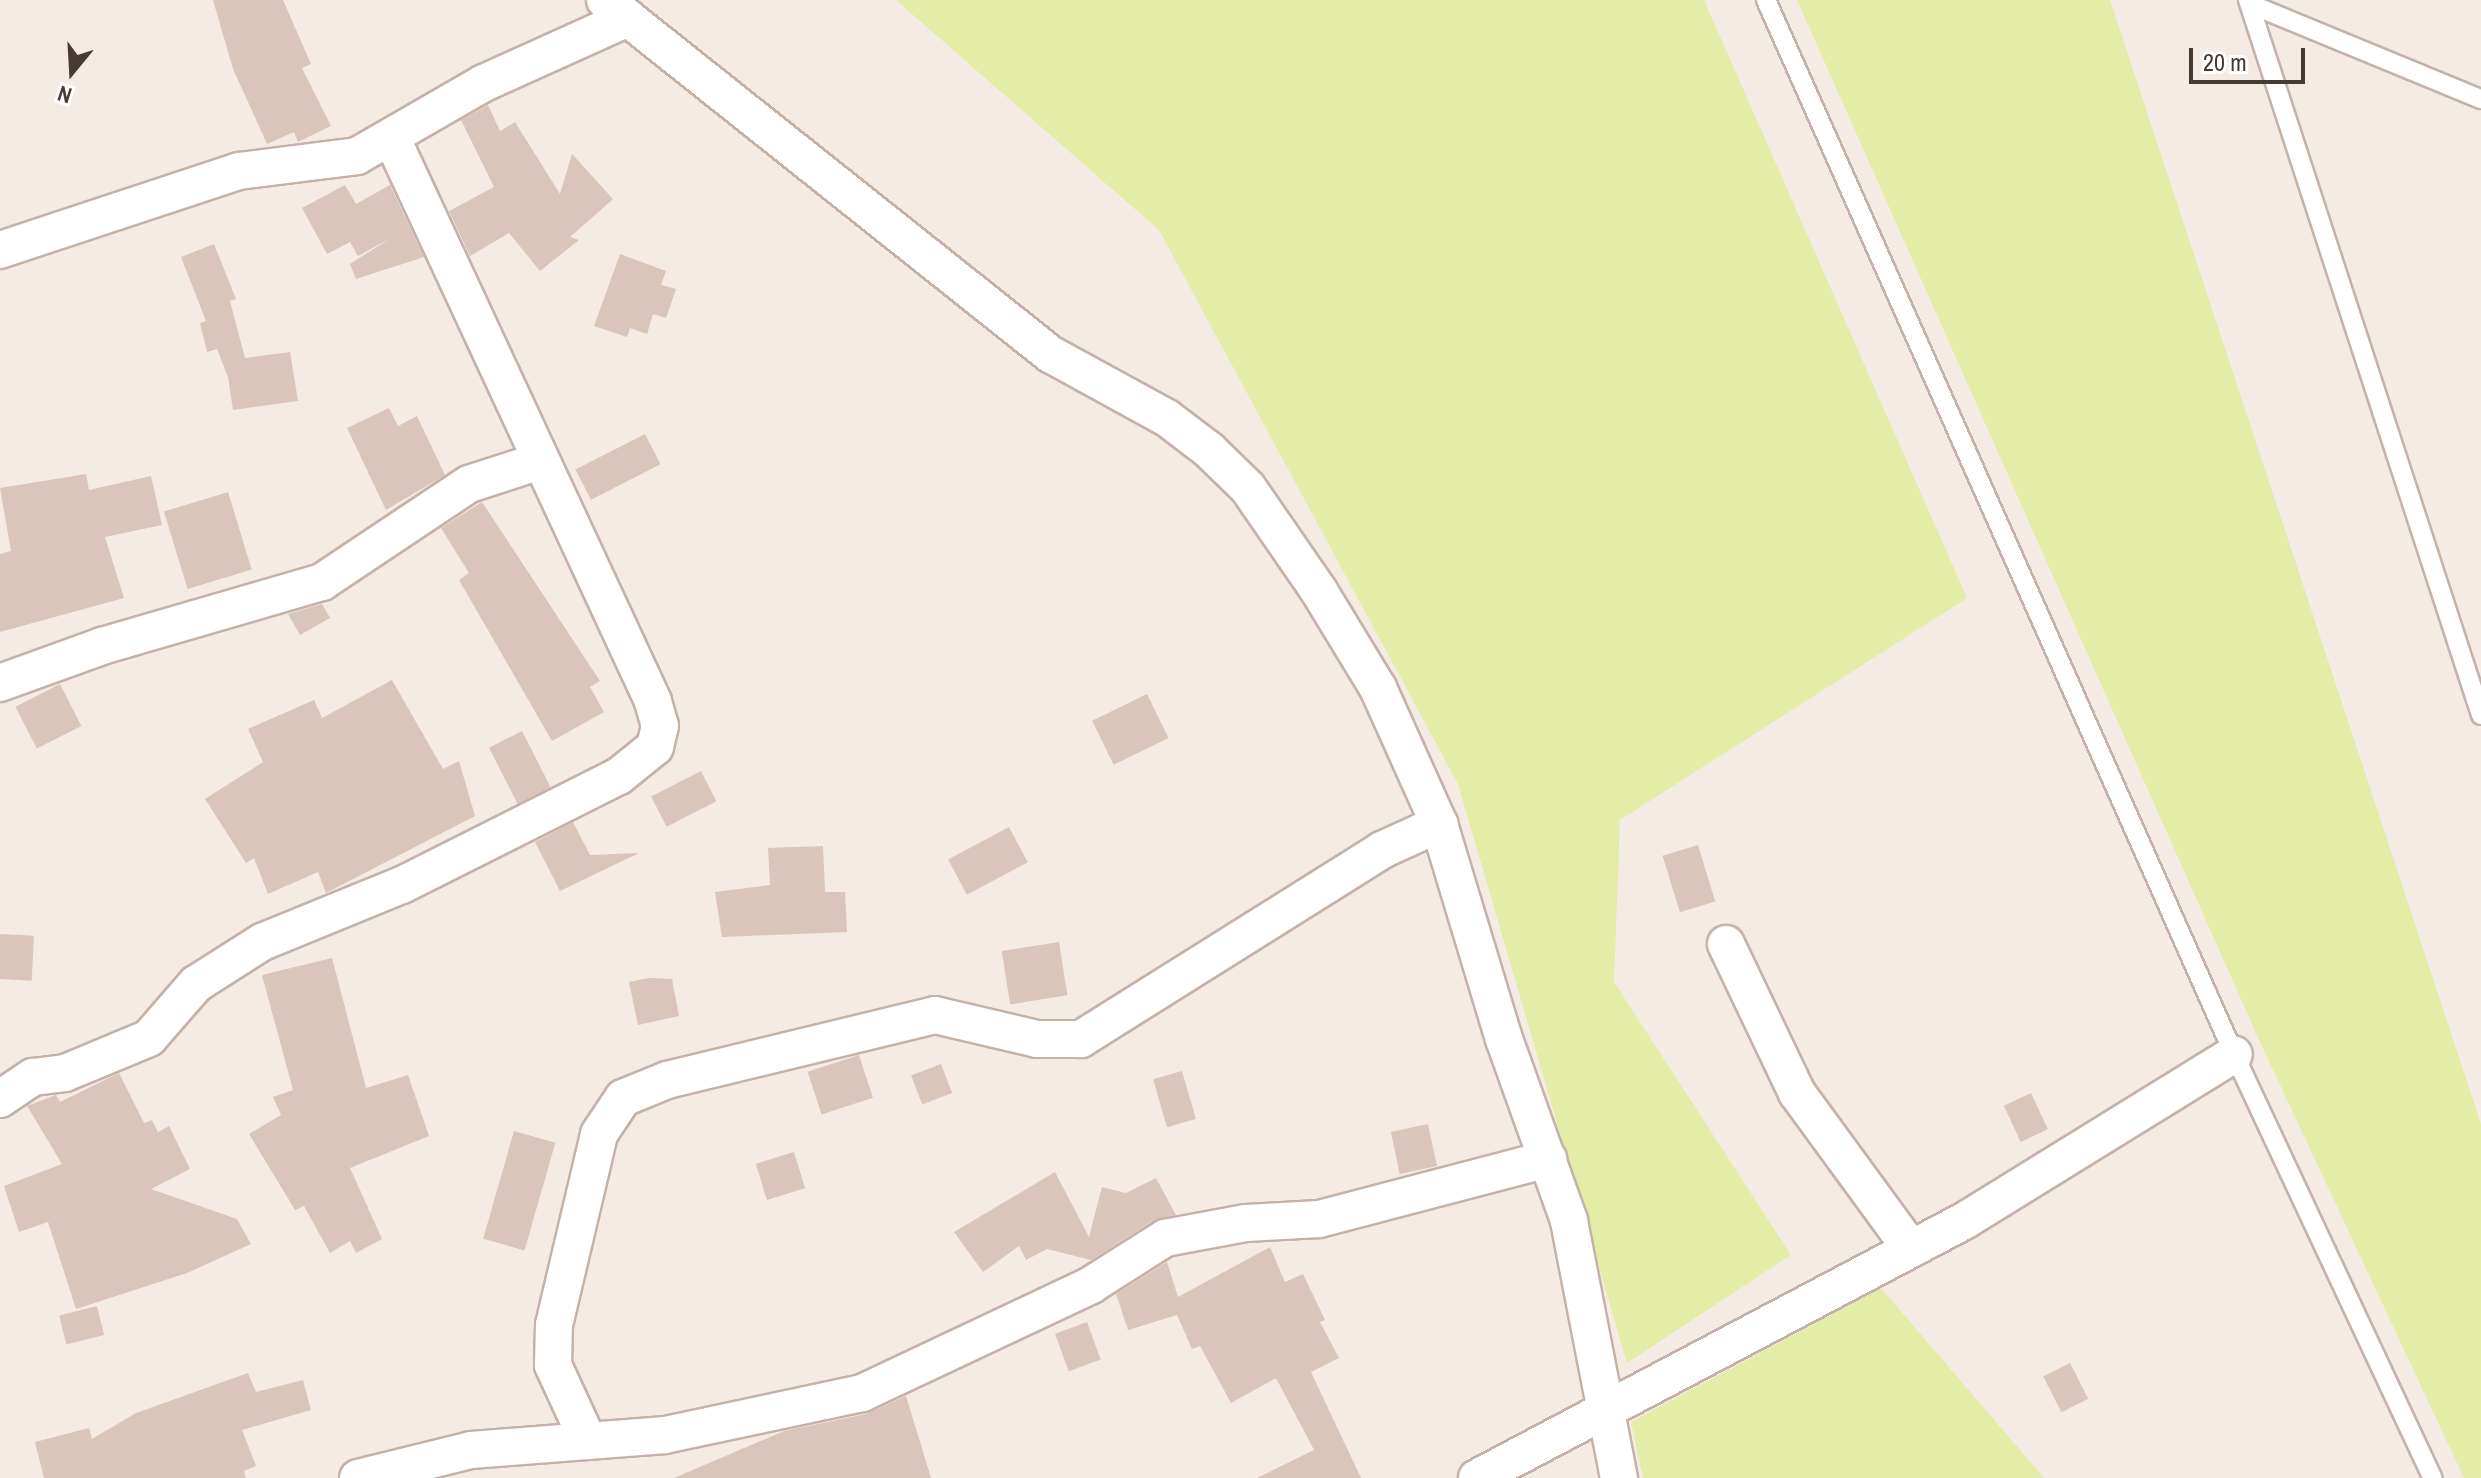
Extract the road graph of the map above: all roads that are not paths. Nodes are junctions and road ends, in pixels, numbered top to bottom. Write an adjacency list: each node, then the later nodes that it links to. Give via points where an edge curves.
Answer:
1 (1766, 0): 12 (lane)
2 (2249, 2): 4 (lane); 9 (lane)
3 (616, 9): 5 (street); 10 (street, via 1050,354 1167,418 1248,488 1378,688)
4 (2481, 99)
5 (393, 141): 6 (street, via 326,164 239,171); 7 (street, via 486,332)
6 (0, 250)
7 (537, 462): 8 (street, via 469,484 322,582 156,629); 13 (street, via 653,701 660,726 655,747 619,776 402,885 262,942 196,984 149,1038 65,1073 33,1077)
8 (0, 683)
9 (2481, 715)
10 (1439, 824): 14 (street, via 1456,894); 17 (street, via 1382,850 1081,1039 1037,1039 935,1015 667,1080 623,1098 599,1134 554,1325 553,1365)
11 (1726, 944): 15 (street, via 1797,1093)
12 (2234, 1054): 15 (street); 21 (lane)
13 (0, 1099)
14 (1548, 1159): 16 (street, via 1569,1221); 17 (street, via 1319,1219 1246,1223 1165,1238 1091,1285 862,1393 665,1435)
15 (1911, 1249): 16 (street)
16 (1605, 1409): 19 (street); 20 (street)
17 (588, 1441): 18 (street, via 471,1450)
18 (358, 1478)
19 (1477, 1478)
20 (1619, 1478)
21 (2433, 1478)

